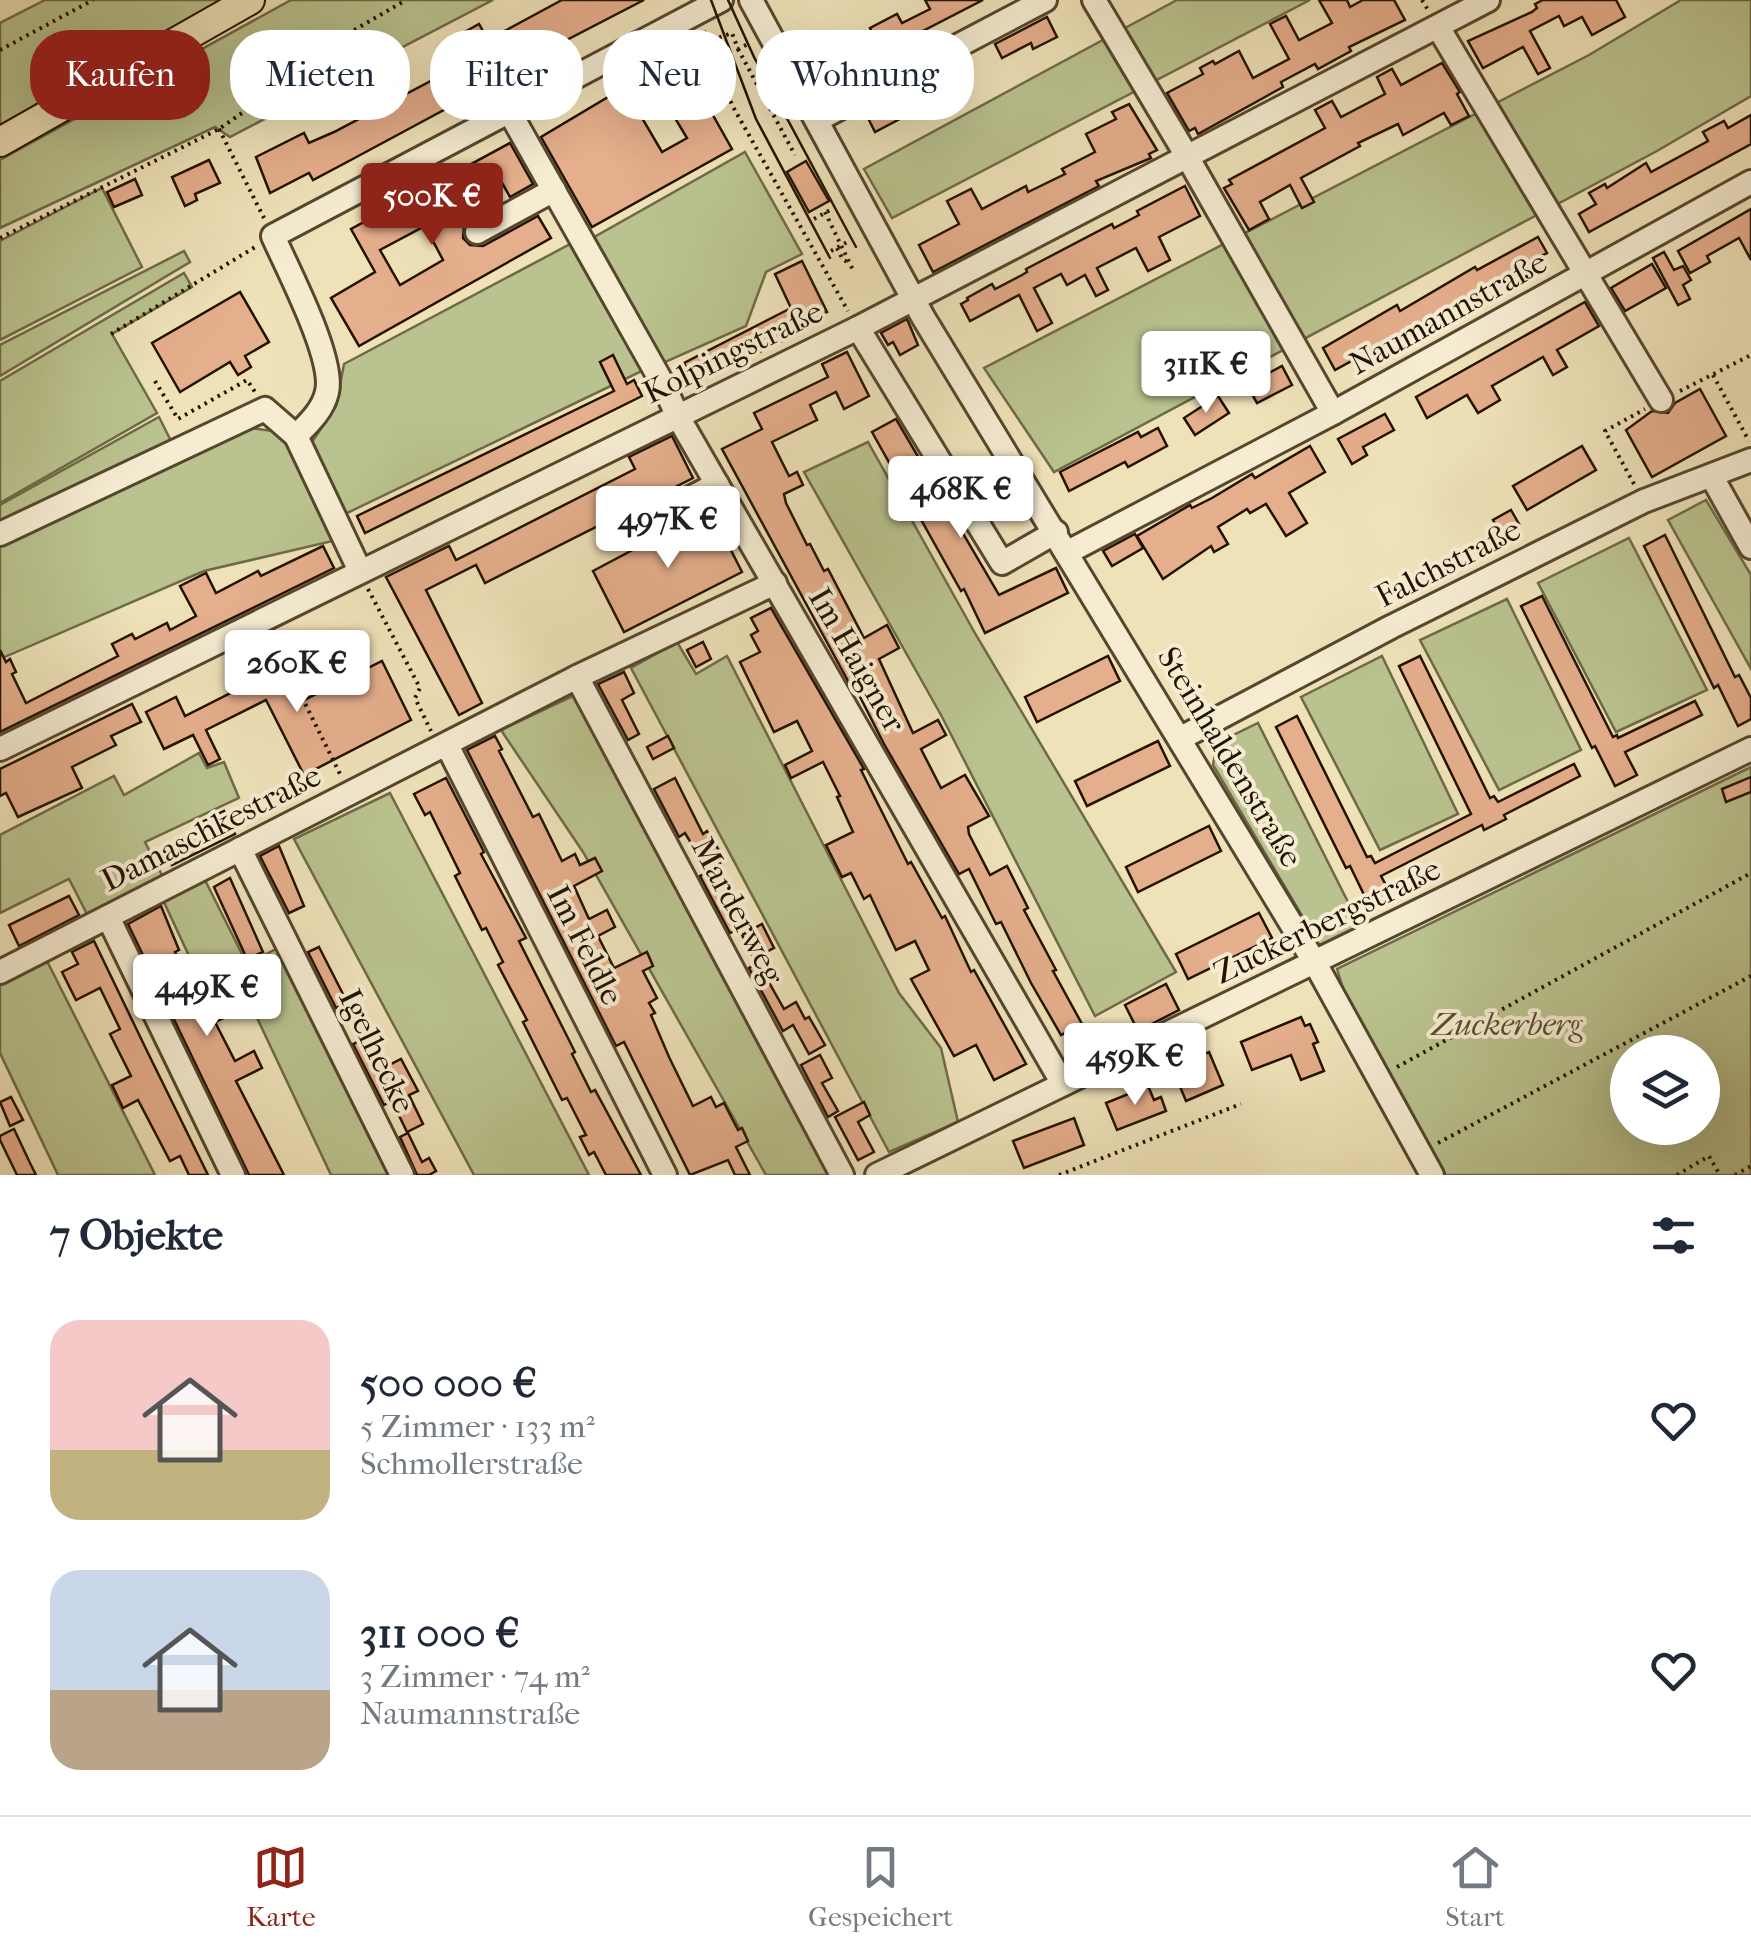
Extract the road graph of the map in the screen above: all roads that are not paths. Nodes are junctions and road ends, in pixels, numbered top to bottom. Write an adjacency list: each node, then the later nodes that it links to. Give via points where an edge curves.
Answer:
1 (250, 0): 12 (main road)
2 (721, 0): 8 (street)
3 (1045, 0): 7 (street)
4 (1094, 0): 13 (street)
5 (1488, 0): 6 (street, Kolpingstraße)
6 (1438, 27): 13 (street, Kolpingstraße); 17 (street)
7 (974, 37)
8 (583, 72)
9 (492, 120): 23 (street, via 273,236 325,358 328,390 316,417)
10 (514, 120): 15 (street, Im Haigner)
11 (817, 120): 18 (street, Steinhaldenstraße)
12 (0, 142)
13 (1188, 158): 18 (street, Kolpingstraße); 21 (street)
14 (1751, 182): 17 (street, Naumannstraße)
15 (554, 190): 16 (street); 22 (street, Im Haigner)
16 (476, 232)
17 (1588, 273): 20 (street); 21 (street, Naumannstraße)
18 (913, 298): 19 (street, Kolpingstraße); 29 (street, Steinhaldenstraße)
19 (858, 328): 22 (street, Kolpingstraße); 29 (street, via 1002,563)
20 (1661, 400)
21 (1333, 414): 29 (street, Naumannstraße)
22 (677, 416): 26 (street, Im Haigner); 31 (street, Kolpingstraße)
23 (296, 436): 28 (street, via 266,409); 31 (street)
24 (1751, 460): 25 (street, Falchstraße)
25 (1712, 477): 30 (street); 34 (street, Falchstraße, via 1644,502)
26 (717, 484): 27 (street); 32 (street, Im Haigner)
27 (646, 521)
28 (0, 534)
29 (1062, 542): 34 (street, Steinhaldenstraße)
30 (1751, 546)
31 (360, 571): 36 (street, Kolpingstraße)
32 (775, 583): 33 (street, Damaschkestraße); 42 (street, Im Haigner)
33 (577, 678): 35 (street, Damaschkestraße); 46 (street, Marderweg)
34 (1180, 738): 40 (street, Steinhaldenstraße)
35 (443, 747): 38 (street, Damaschkestraße); 45 (street, Im Feldle)
36 (0, 749)
37 (1751, 749): 40 (street, Zuckerbergstraße)
38 (240, 849): 39 (street, Damaschkestraße); 44 (street, Igelhecke)
39 (108, 917): 41 (street, Damaschkestraße); 43 (street)
40 (1315, 963): 42 (street, Zuckerbergstraße); 48 (street, Steinhaldenstraße)
41 (0, 972)
42 (1063, 1084): 47 (street, Zuckerbergstraße)
43 (233, 1175)
44 (402, 1175)
45 (665, 1175)
46 (842, 1175)
47 (877, 1175)
48 (1432, 1175)

